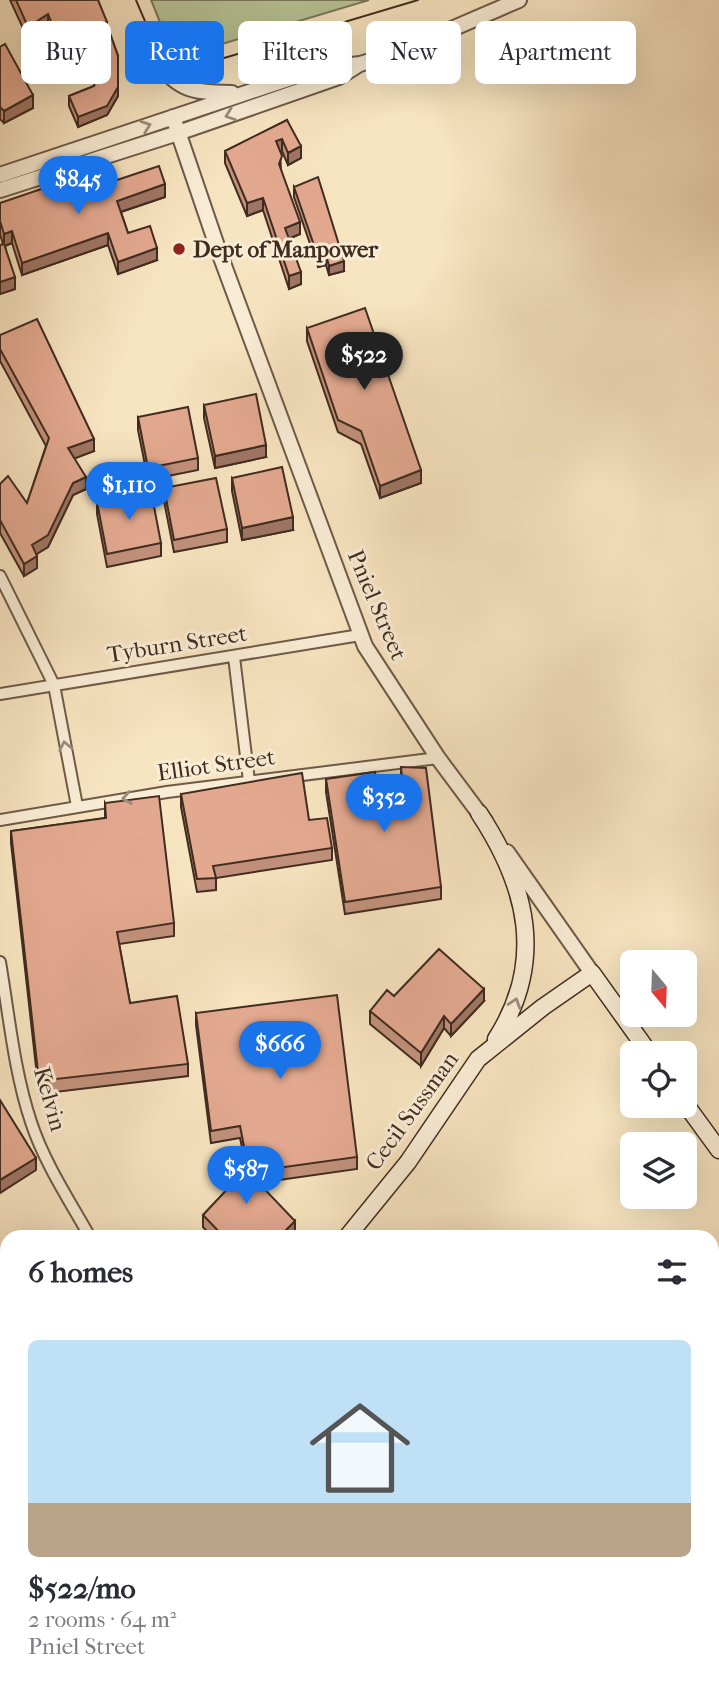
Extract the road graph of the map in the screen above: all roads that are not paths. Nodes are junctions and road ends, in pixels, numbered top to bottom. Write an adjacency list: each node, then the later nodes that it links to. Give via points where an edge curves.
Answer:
1 (519, 0): 2 (street, via 420,44)
2 (360, 64): 4 (street, via 318,69); 6 (street, one-way to 6, via 339,77)
3 (181, 84): 4 (street, via 199,92)
4 (245, 93): 5 (street)
5 (173, 117): 6 (street, Pniel Street); 7 (street, one-way to 5)
6 (178, 133): 8 (street); 10 (street, Pniel Street)
7 (0, 175)
8 (0, 190)
9 (0, 576): 12 (street)
10 (360, 635): 11 (street, Tyburn Street); 14 (street, Pniel Street)
11 (233, 657): 12 (street, Tyburn Street); 15 (street)
12 (54, 685): 13 (street, Tyburn Street); 16 (street, one-way to 12)
13 (0, 694)
14 (438, 758): 15 (street, Elliot Street); 17 (street, Pniel Street)
15 (249, 781): 16 (street, Elliot Street, one-way to 16)
16 (77, 806): 18 (street, Elliot Street)
17 (479, 813): 20 (street, Pniel Street); 23 (main road, one-way to 17, via 511,1015 524,963 525,936 516,883)
18 (0, 820)
19 (0, 962): 21 (street, Kelvin)
20 (592, 972): 22 (main road, Pniel Street); 23 (main road, Cecil Sussman)
21 (6, 1031): 26 (street, Kelvin, via 31,1124)
22 (641, 1041)
23 (478, 1059): 27 (main road, Cecil Sussman, via 408,1162)
24 (696, 1118): 25 (main road)
25 (719, 1150)
26 (86, 1230)
27 (353, 1230)

